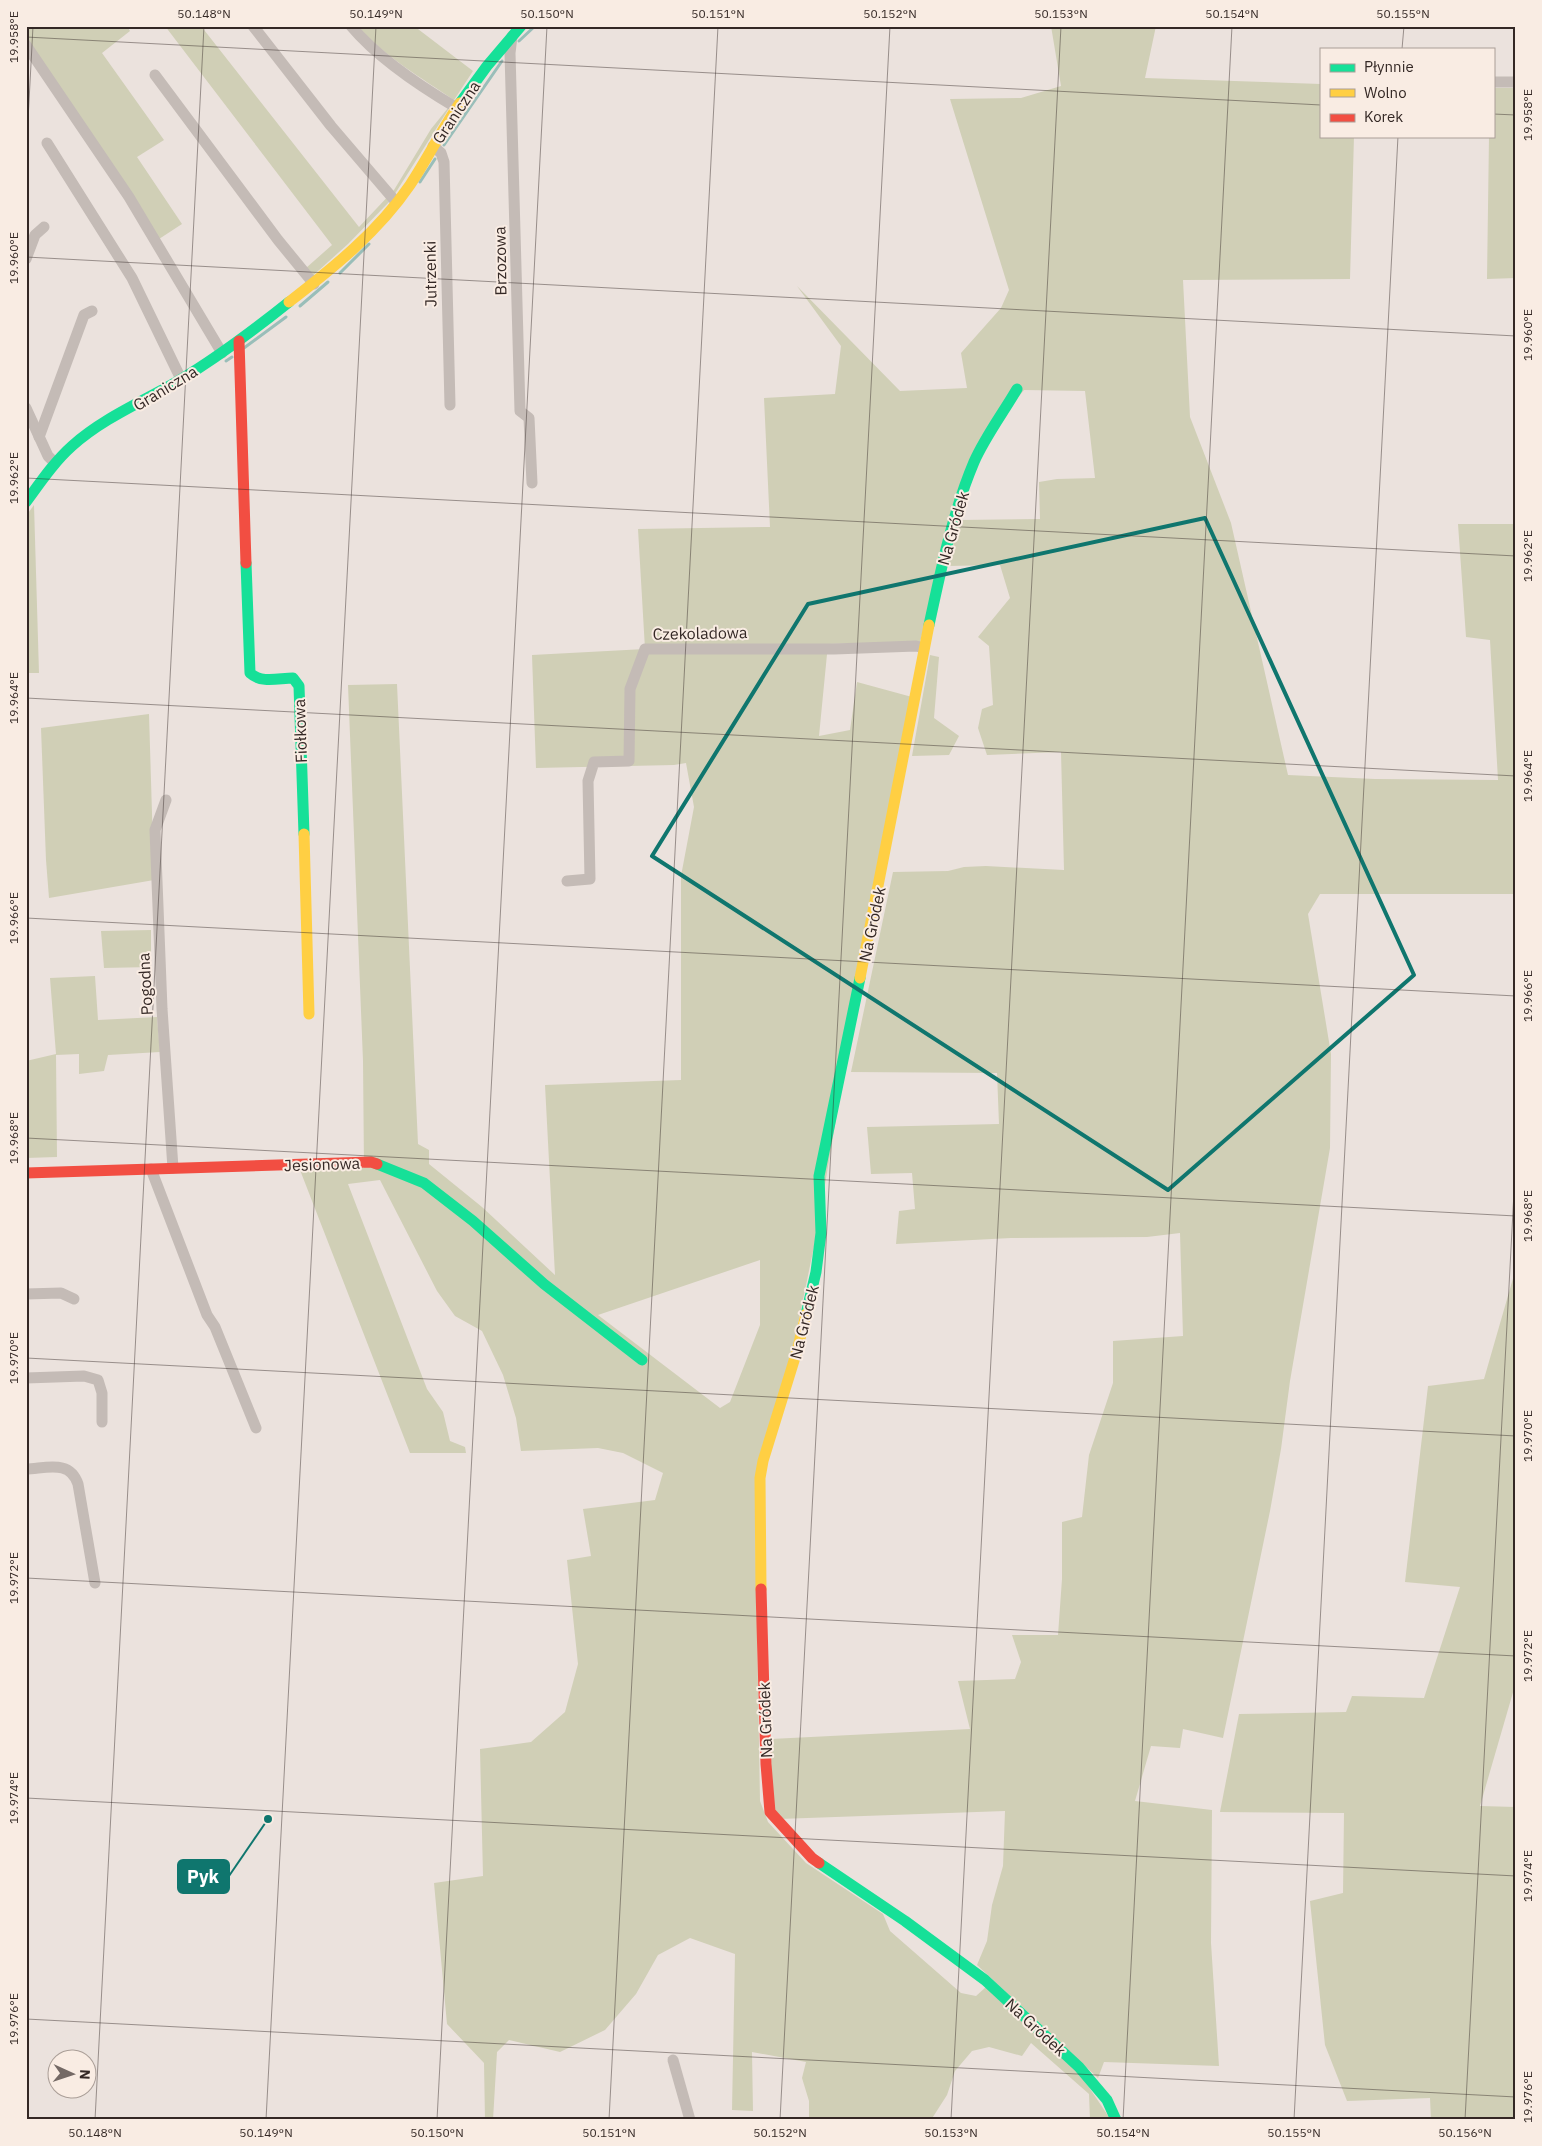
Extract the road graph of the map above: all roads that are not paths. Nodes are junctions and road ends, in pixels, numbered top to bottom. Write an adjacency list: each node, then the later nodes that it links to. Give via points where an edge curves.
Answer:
1 (253, 26): 11 (street)
2 (351, 26): 8 (street, via 392,64)
3 (517, 30): 8 (street, Graniczna); 24 (street, Brzozowa, via 510,53 520,411 529,418)
4 (26, 45): 17 (street, via 129,197)
5 (156, 75): 14 (street)
6 (1494, 82): 7 (street)
7 (1516, 82)
8 (458, 108): 10 (street, Graniczna)
9 (47, 142): 18 (street, via 132,278)
10 (433, 146): 11 (street, Graniczna); 20 (street, Jutrzenki, via 444,162)
11 (396, 202): 14 (street, Graniczna, via 376,227)
12 (44, 227): 13 (street, via 35,235)
13 (26, 259)
14 (314, 284): 16 (street, Graniczna)
15 (92, 311): 22 (street, via 84,315)
16 (239, 341): 17 (street, Graniczna); 29 (street, Fiołkowa, via 250,673 259,679 293,678 299,686)
17 (222, 353): 18 (street, Graniczna)
18 (182, 379): 23 (street, Graniczna, via 99,426 73,445)
19 (1017, 389): 26 (street, Na Gródek, via 975,460 959,502)
20 (450, 405)
21 (26, 408): 22 (street)
22 (39, 437): 23 (street)
23 (55, 464): 25 (street, Graniczna)
24 (532, 483)
25 (26, 502)
26 (924, 648): 28 (street, Czekoladowa, via 645,650 630,689 630,761 594,762 588,781 590,879); 43 (street, Na Gródek, via 881,879 819,1176 821,1234 816,1272 797,1351 768,1439 760,1478 766,1764 770,1812 812,1858 986,1980 1079,2067 1107,2100)
27 (166, 800): 30 (street, Pogodna, via 155,830)
28 (567, 881)
29 (309, 1014)
30 (173, 1168): 31 (street, Jesionowa); 35 (street, Jesionowa, via 370,1162 424,1183 473,1220 544,1284)
31 (151, 1169): 32 (street, Jesionowa); 38 (street, via 207,1315 215,1327)
32 (26, 1173)
33 (26, 1294): 34 (street, via 61,1293)
34 (74, 1299)
35 (642, 1360)
36 (26, 1378): 37 (street, via 84,1376 98,1380 102,1393)
37 (102, 1422)
38 (256, 1428)
39 (26, 1468): 40 (street, via 62,1468 74,1474)
40 (96, 1582)
41 (673, 2060): 42 (street)
42 (690, 2120)
43 (1116, 2120)

